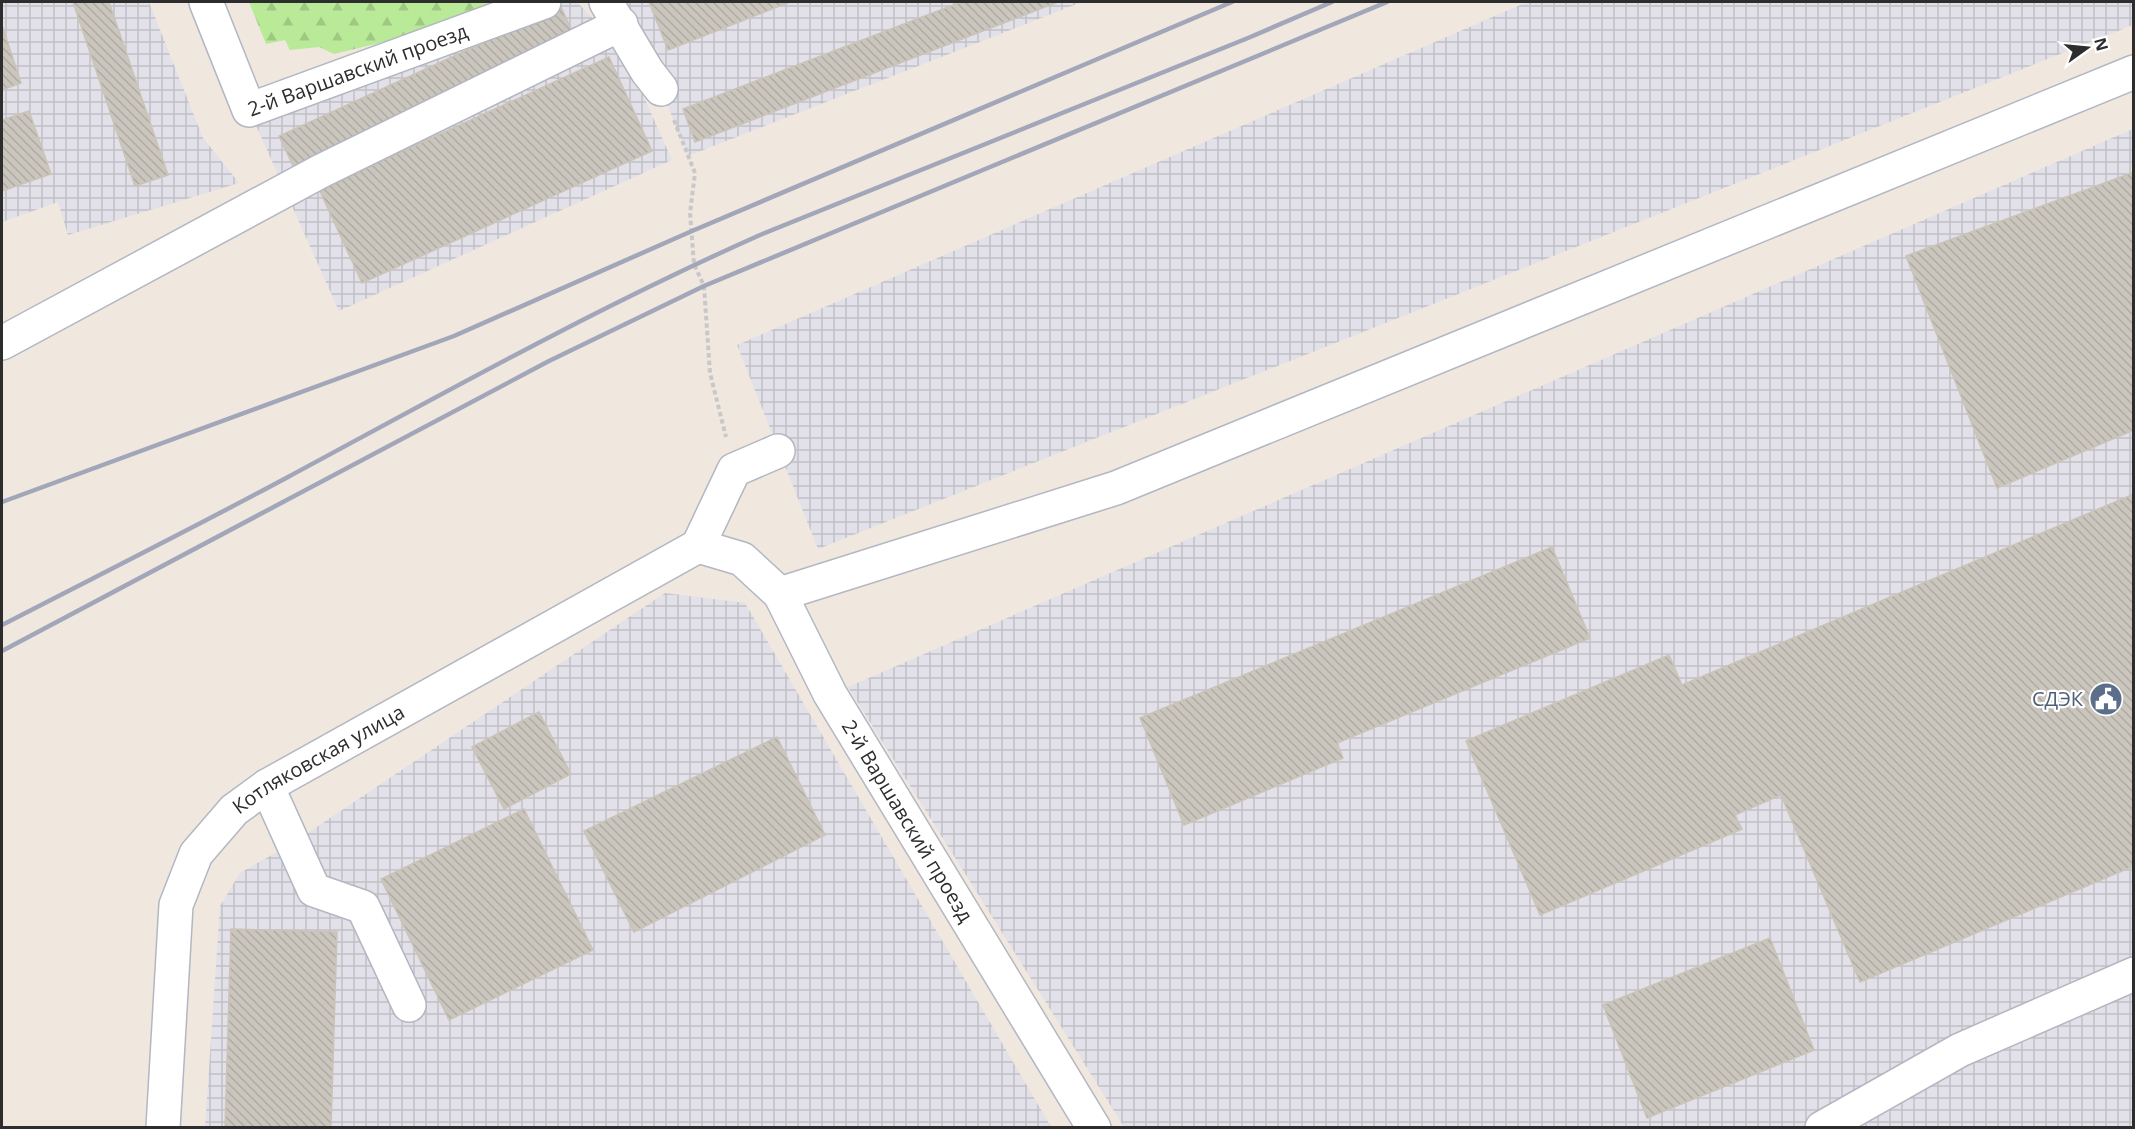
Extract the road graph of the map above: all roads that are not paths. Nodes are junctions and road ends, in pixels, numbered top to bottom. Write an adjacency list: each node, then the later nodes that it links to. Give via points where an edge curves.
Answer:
1 (206, 2): 2 (street, 2-й Варшавский проезд, via 249,110)
2 (544, 2)
3 (613, 13): 5 (street); 6 (street)
4 (2133, 72): 9 (street, via 1116,488)
5 (661, 89)
6 (2, 343)
7 (778, 451): 8 (street, via 734,470)
8 (698, 546): 9 (street, 2-й Варшавский проезд, via 742,559); 10 (street, Котляковская улица)
9 (780, 594): 14 (street, 2-й Варшавский проезд, via 830,694)
10 (267, 786): 12 (street, via 314,890 363,907); 13 (street, Котляковская улица, via 234,810 196,854 176,905)
11 (2133, 974): 15 (street, via 1960,1050)
12 (409, 1005)
13 (163, 1128)
14 (1095, 1128)
15 (1822, 1128)

